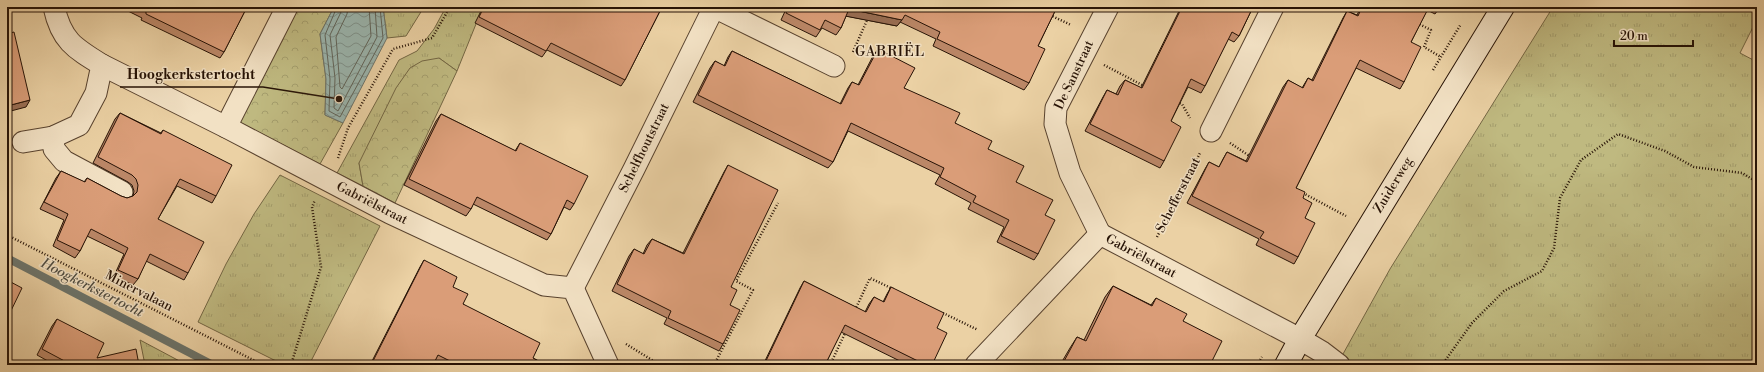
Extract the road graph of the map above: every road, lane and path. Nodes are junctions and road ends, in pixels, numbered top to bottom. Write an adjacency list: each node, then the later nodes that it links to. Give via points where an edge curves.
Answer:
1 (54, 7): 13 (street, Gabriëlstraat, via 63,34 76,49)
2 (287, 7): 17 (street)
3 (450, 7): 22 (path, via 432,38 393,49 348,128 339,156)
4 (1108, 7): 10 (street, De Sanstraat)
5 (1273, 7): 18 (street)
6 (1502, 7): 36 (street, Zuiderweg)
7 (870, 14): 14 (path, via 848,63)
8 (1048, 14): 10 (path)
9 (1411, 20): 12 (path, via 1431,30 1424,47)
10 (1093, 36): 11 (street, De Sanstraat)
11 (1084, 55): 15 (path); 28 (street, De Sanstraat, via 1056,108 1055,124 1070,172)
12 (1441, 57)
13 (102, 65): 17 (street, Gabriëlstraat); 19 (street, via 96,93 79,125)
14 (834, 66): 31 (street, Schelfhoutstraat, via 714,7)
15 (1147, 87)
16 (1175, 101): 18 (path, via 1182,104 1189,116)
17 (226, 126): 22 (street, Gabriëlstraat)
18 (1211, 131): 21 (path); 30 (path, Schefferstraat)
19 (53, 137): 20 (street); 25 (street, via 54,149 64,161)
20 (23, 142)
21 (1253, 158)
22 (326, 179): 31 (street, Gabriëlstraat, via 390,213 544,286); 39 (path, via 312,207 321,267)
23 (1757, 182): 46 (path, via 1742,173 1694,168 1665,151 1618,134 1581,160 1560,198 1554,248 1542,271 1504,291 1472,323)
24 (1297, 190): 27 (path)
25 (122, 192)
26 (778, 203): 41 (path, via 736,281 753,290)
27 (1346, 216)
28 (1100, 234): 30 (street, Gabriëlstraat); 37 (street, Gabriëlstraat)
29 (7, 235): 38 (path, Minervalaan)
30 (1145, 259): 36 (street, Gabriëlstraat)
31 (572, 288): 40 (street)
32 (899, 292): 33 (path, via 870,278)
33 (855, 311)
34 (942, 312): 37 (path)
35 (848, 325): 42 (path)
36 (1300, 339): 44 (street, Zuiderweg); 45 (street, Gabriëlstraat)
37 (1000, 340): 43 (street, Gabriëlstraat)
38 (263, 365)
39 (291, 365)
40 (608, 365)
41 (714, 365)
42 (830, 365)
43 (976, 365)
44 (1286, 365)
45 (1339, 365)
46 (1442, 365)

